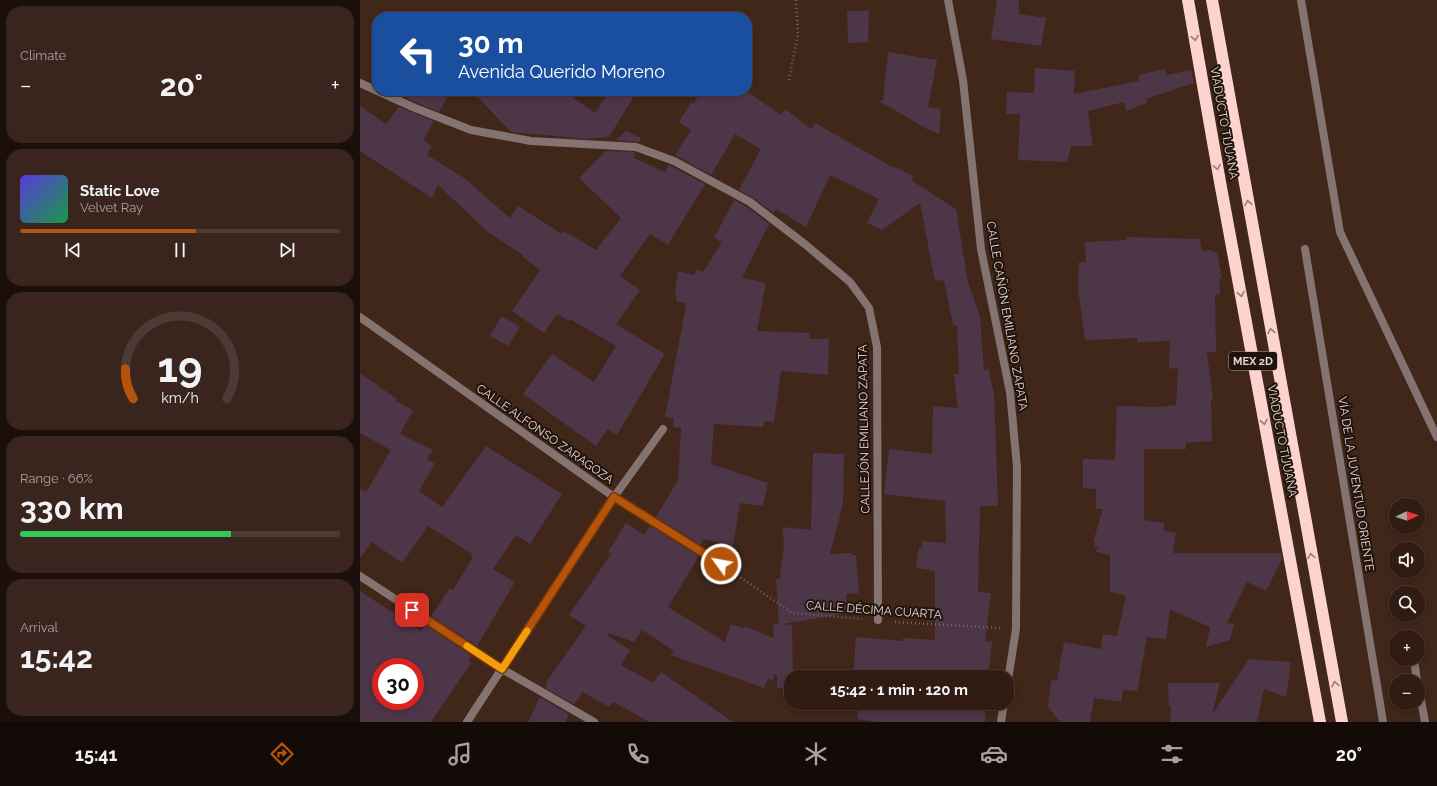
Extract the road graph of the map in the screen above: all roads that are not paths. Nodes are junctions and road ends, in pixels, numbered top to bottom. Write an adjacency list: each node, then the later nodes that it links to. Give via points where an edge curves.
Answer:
1 (948, 0): 17 (street, CALLE CAÑÓN EMILIANO ZAPATA, via 962,80 981,249 1010,392 1017,467 1016,629)
2 (1188, 0): 23 (highway, VIADUCTO TIJUANA / MEX 2D, one-way to 23)
3 (1212, 0): 24 (highway, VIADUCTO TIJUANA / MEX 2D, one-way to 3)
4 (1301, 0): 11 (street, via 1340,232)
5 (360, 83): 6 (street, CALLEJÓN EMILIANO ZAPATA)
6 (372, 88)
7 (389, 96): 15 (street, CALLEJÓN EMILIANO ZAPATA, via 471,130 531,140 636,147 674,161 750,202 850,282 869,308 877,347)
8 (1305, 249): 25 (street, VÍA DE LA JUVENTUD ORIENTE)
9 (360, 317): 12 (street, CALLE ALFONSO ZARAGOZA)
10 (662, 429): 12 (street)
11 (1437, 437)
12 (614, 497): 13 (street, CALLE ALFONSO ZARAGOZA); 16 (street)
13 (721, 564)
14 (360, 576): 16 (street)
15 (878, 620)
16 (502, 669): 20 (street); 21 (street)
17 (1010, 670)
18 (1003, 710): 22 (street)
19 (1422, 710): 26 (street)
20 (467, 722)
21 (594, 722)
22 (1001, 722)
23 (1320, 722)
24 (1342, 722)
25 (1383, 722)
26 (1424, 722)

